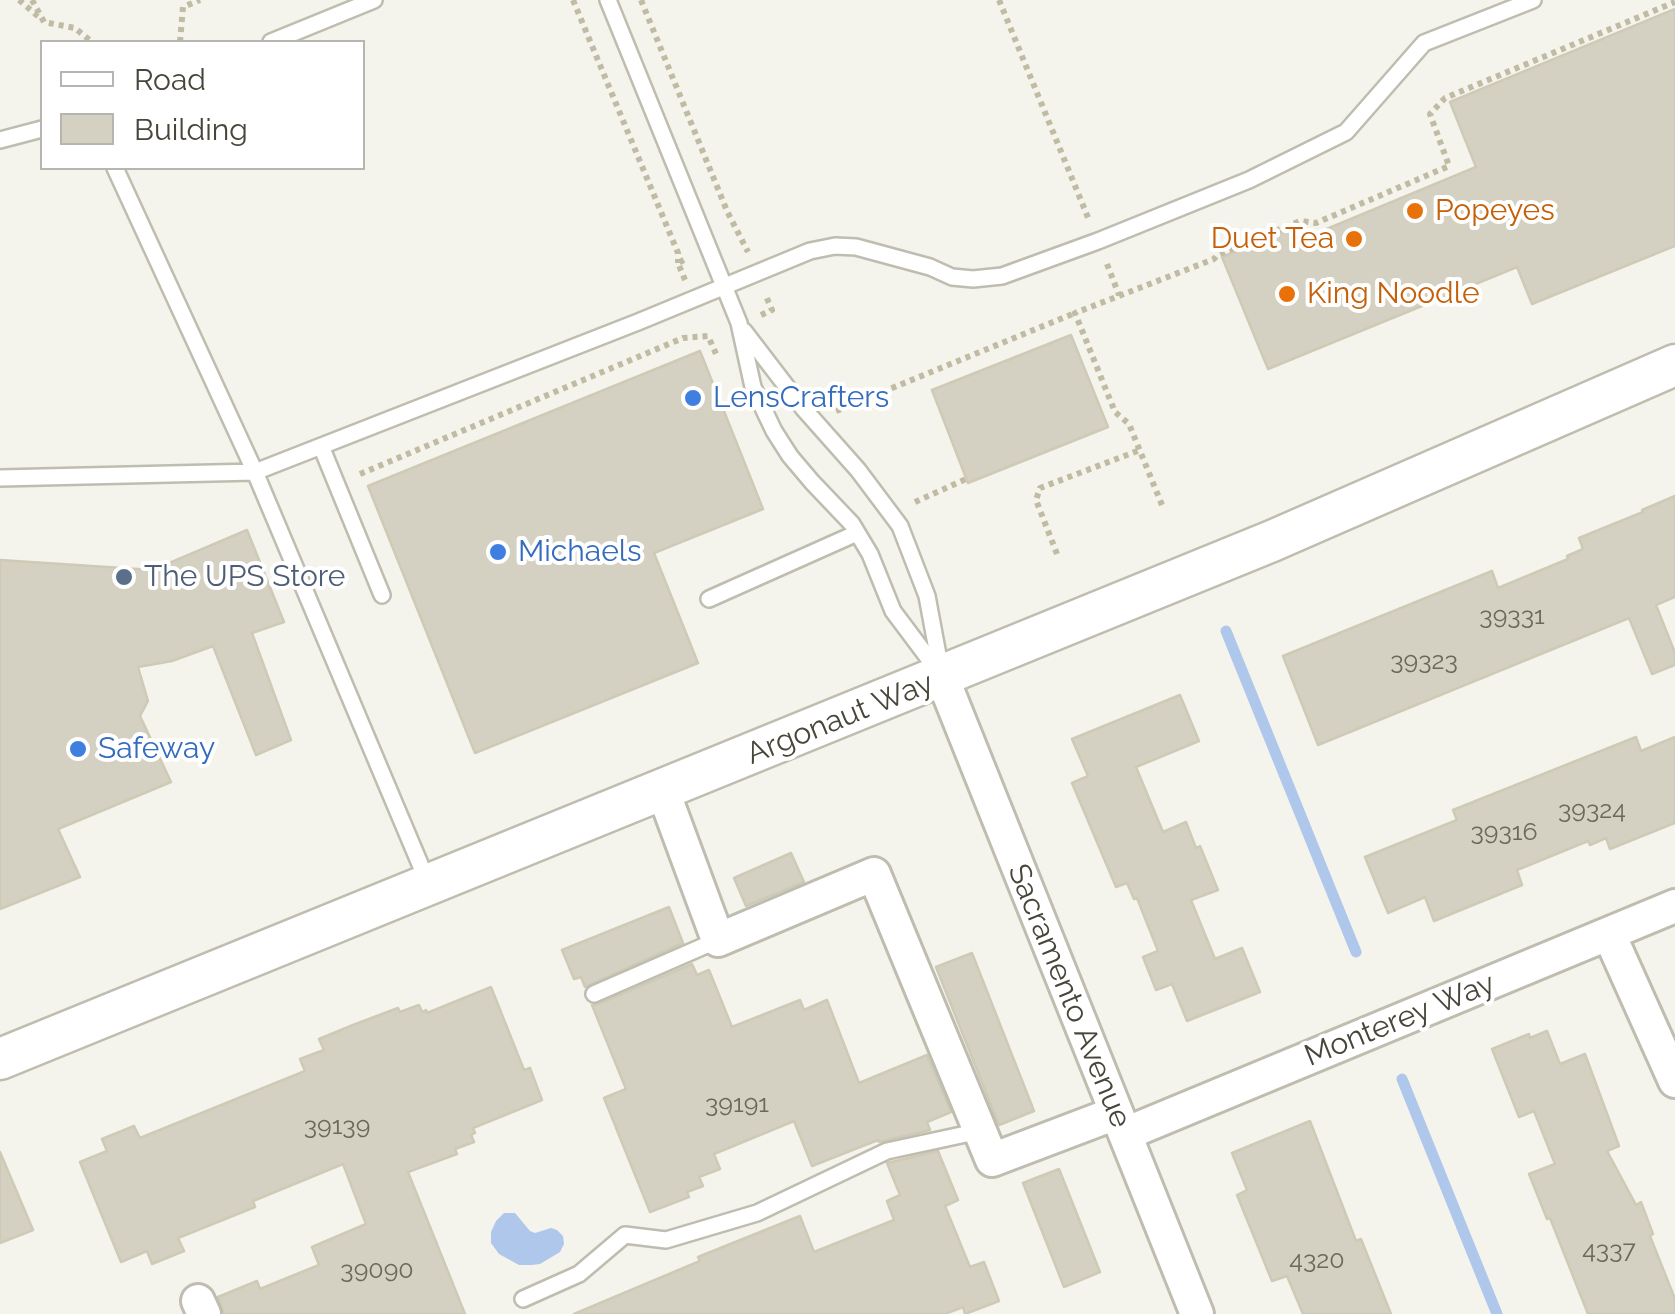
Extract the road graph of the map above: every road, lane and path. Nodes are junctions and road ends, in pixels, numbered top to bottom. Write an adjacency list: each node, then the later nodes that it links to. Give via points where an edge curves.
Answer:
1 (19, 0): 11 (path)
2 (32, 0): 11 (path)
3 (200, 0): 13 (path, via 183,7)
4 (374, 0): 14 (lane)
5 (573, 0): 20 (path)
6 (608, 0): 21 (lane)
7 (641, 0): 18 (path)
8 (999, 0): 19 (path)
9 (1533, 0): 19 (lane, via 1424,43 1346,132 1249,180)
10 (1675, 2): 22 (path, via 1445,98 1430,114 1448,166)
11 (44, 22): 12 (path, via 75,28)
12 (90, 40)
13 (180, 40)
14 (276, 40)
15 (40, 130): 16 (lane)
16 (0, 140)
17 (116, 170): 30 (lane)
18 (742, 236)
19 (1098, 240): 21 (lane, via 1002,276 973,279 835,246); 22 (path)
20 (678, 263)
21 (724, 286): 24 (lane); 28 (lane)
22 (1120, 295): 23 (path)
23 (1075, 313): 27 (path); 29 (path, via 1115,412 1129,424)
24 (739, 324): 36 (lane, via 753,387 774,431); 40 (lane, via 900,526 928,596)
25 (1675, 365): 40 (street, Argonaut Way)
26 (723, 372): 33 (path, via 708,336 683,338)
27 (833, 413)
28 (321, 446): 30 (lane); 33 (lane)
29 (1140, 450): 35 (path); 37 (path, via 1040,488 1036,500)
30 (255, 472): 31 (lane); 42 (lane)
31 (0, 478)
32 (966, 479): 34 (path)
33 (337, 484): 38 (lane)
34 (909, 505)
35 (1162, 505)
36 (857, 533): 39 (lane); 40 (lane, via 893,611)
37 (1057, 554)
38 (382, 595)
39 (708, 599)
40 (942, 677): 41 (street, Argonaut Way); 49 (street, Sacramento Avenue)
41 (663, 791): 42 (street, Argonaut Way); 45 (street)
42 (429, 886): 47 (street, Argonaut Way)
43 (1675, 906): 44 (street, Monterey Way)
44 (1609, 934): 48 (street); 49 (street, Monterey Way)
45 (718, 940): 46 (lane); 50 (street, via 874,874)
46 (594, 994)
47 (0, 1059)
48 (1675, 1081)
49 (1120, 1123): 50 (street, Monterey Way, via 992,1160); 52 (street, Sacramento Avenue)
50 (980, 1131): 51 (lane, via 888,1151 757,1213 666,1240 626,1235 579,1274)
51 (524, 1300)
52 (1197, 1314)

